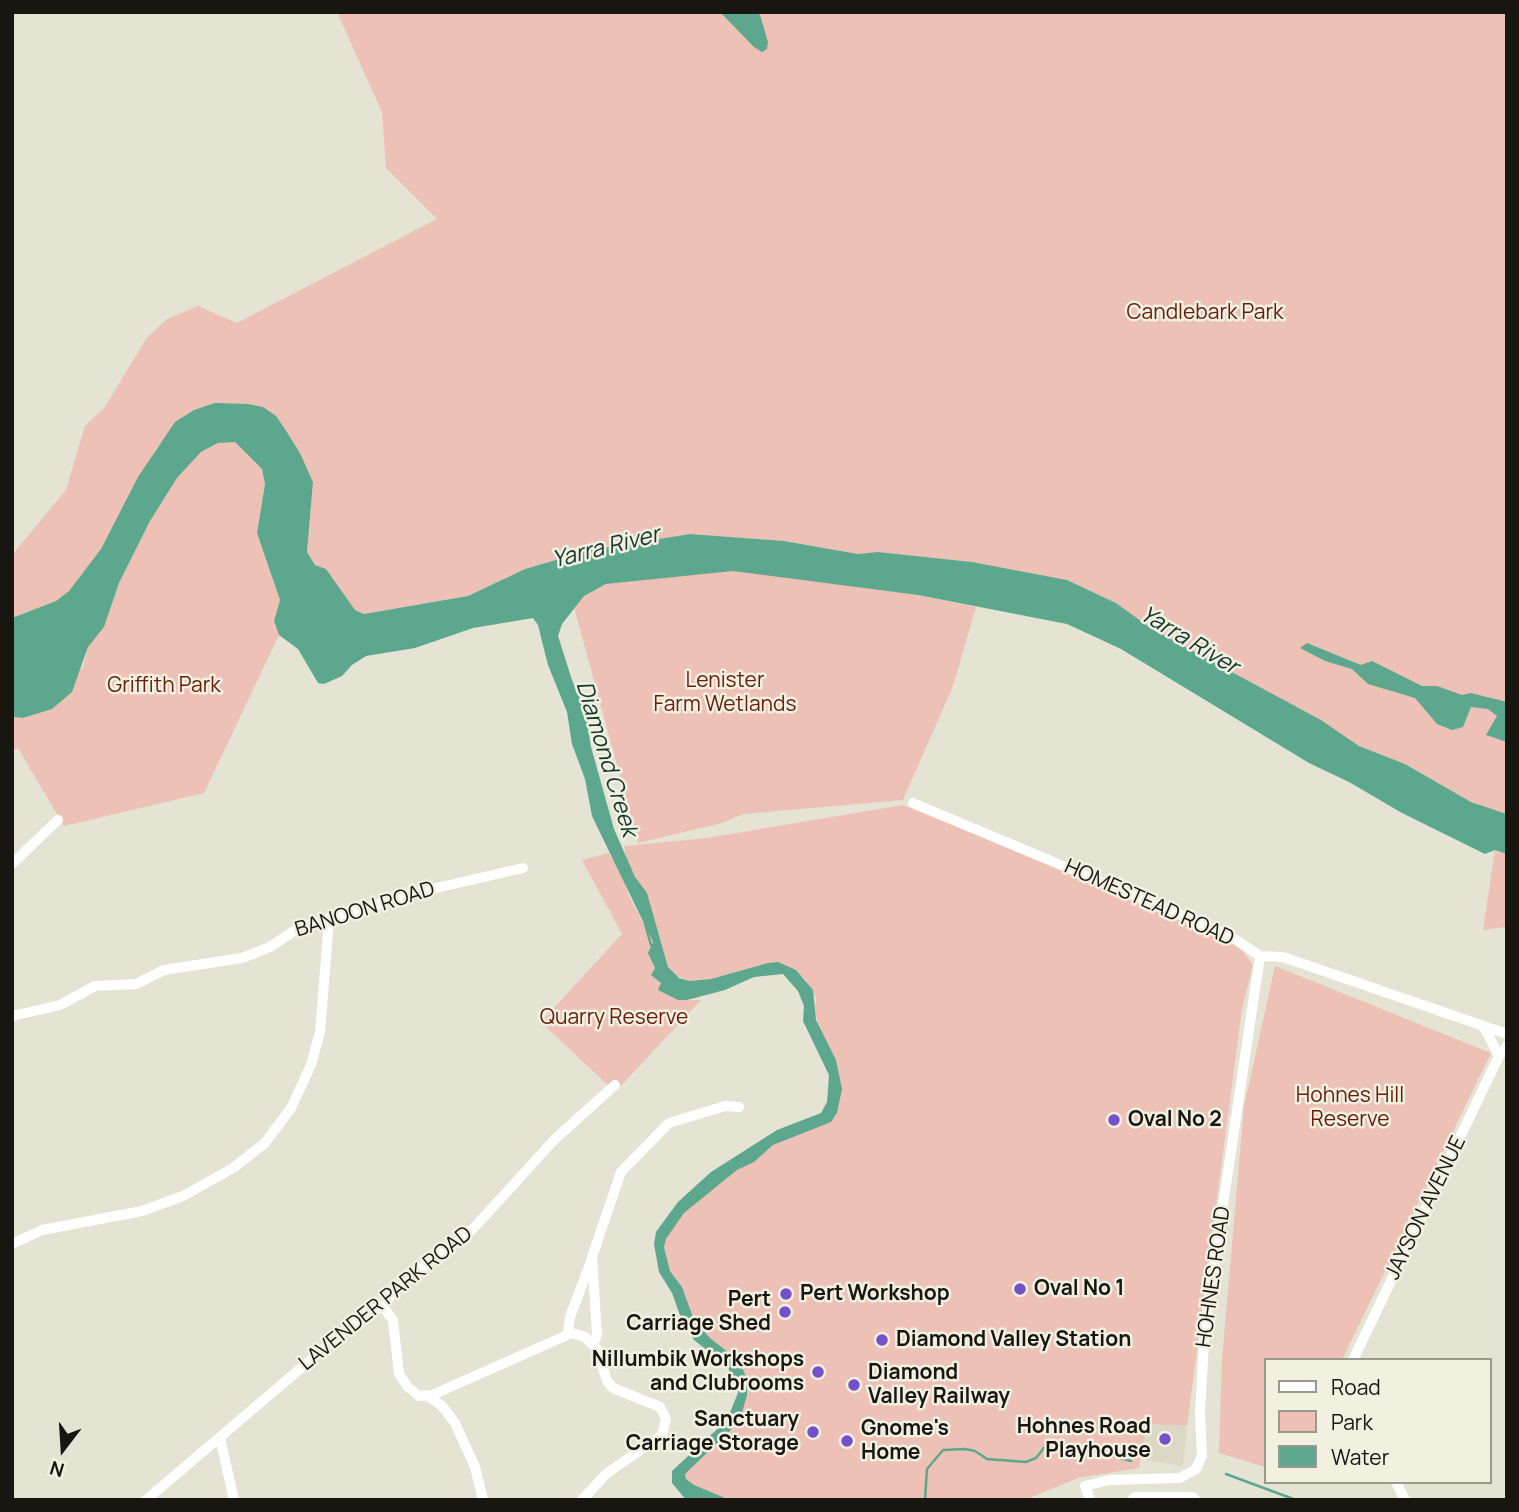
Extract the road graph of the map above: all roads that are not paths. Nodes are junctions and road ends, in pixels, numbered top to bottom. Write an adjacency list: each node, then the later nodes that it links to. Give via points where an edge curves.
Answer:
1 (913, 803): 6 (street, HOMESTEAD ROAD, via 1230,936)
2 (58, 820): 3 (street)
3 (12, 864)
4 (523, 868): 5 (street, BANOON ROAD, via 423,891)
5 (329, 920): 7 (street, BANOON ROAD, via 292,930 270,947 242,958 158,972 136,984 95,986 60,1005); 14 (street, via 320,1032 311,1065 291,1108 265,1143 233,1168 183,1196 142,1211 42,1230)
6 (1260, 956): 8 (street, HOMESTEAD ROAD, via 1283,957); 27 (street, HOHNES ROAD, via 1205,1326 1202,1456 1196,1469 1180,1478 1109,1480 1085,1486)
7 (12, 1016)
8 (1484, 1027): 9 (street, HOMESTEAD ROAD); 11 (street)
9 (1507, 1034)
10 (1507, 1046): 11 (street, JAYSON AVENUE)
11 (1499, 1055): 19 (street, JAYSON AVENUE)
12 (615, 1085): 16 (street, LAVENDER PARK ROAD, via 555,1139 473,1229 396,1287)
13 (738, 1107): 15 (street, via 725,1106 669,1123 624,1167)
14 (12, 1244)
15 (592, 1257): 17 (street); 18 (street, via 597,1335)
16 (383, 1307): 20 (street, via 393,1320 401,1379 415,1394); 21 (street, LAVENDER PARK ROAD, via 368,1311)
17 (568, 1333): 18 (street); 20 (street)
18 (593, 1345): 26 (street, via 610,1385 656,1404 666,1424 658,1438 606,1474)
19 (1354, 1358)
20 (430, 1396): 25 (street, via 455,1423 475,1467)
21 (220, 1438): 23 (street, LAVENDER PARK ROAD); 24 (street)
22 (1397, 1484): 30 (street)
23 (146, 1500)
24 (234, 1500)
25 (483, 1500)
26 (582, 1500)
27 (1090, 1500)
28 (1136, 1500): 29 (main road)
29 (1192, 1500)
30 (1405, 1500)

